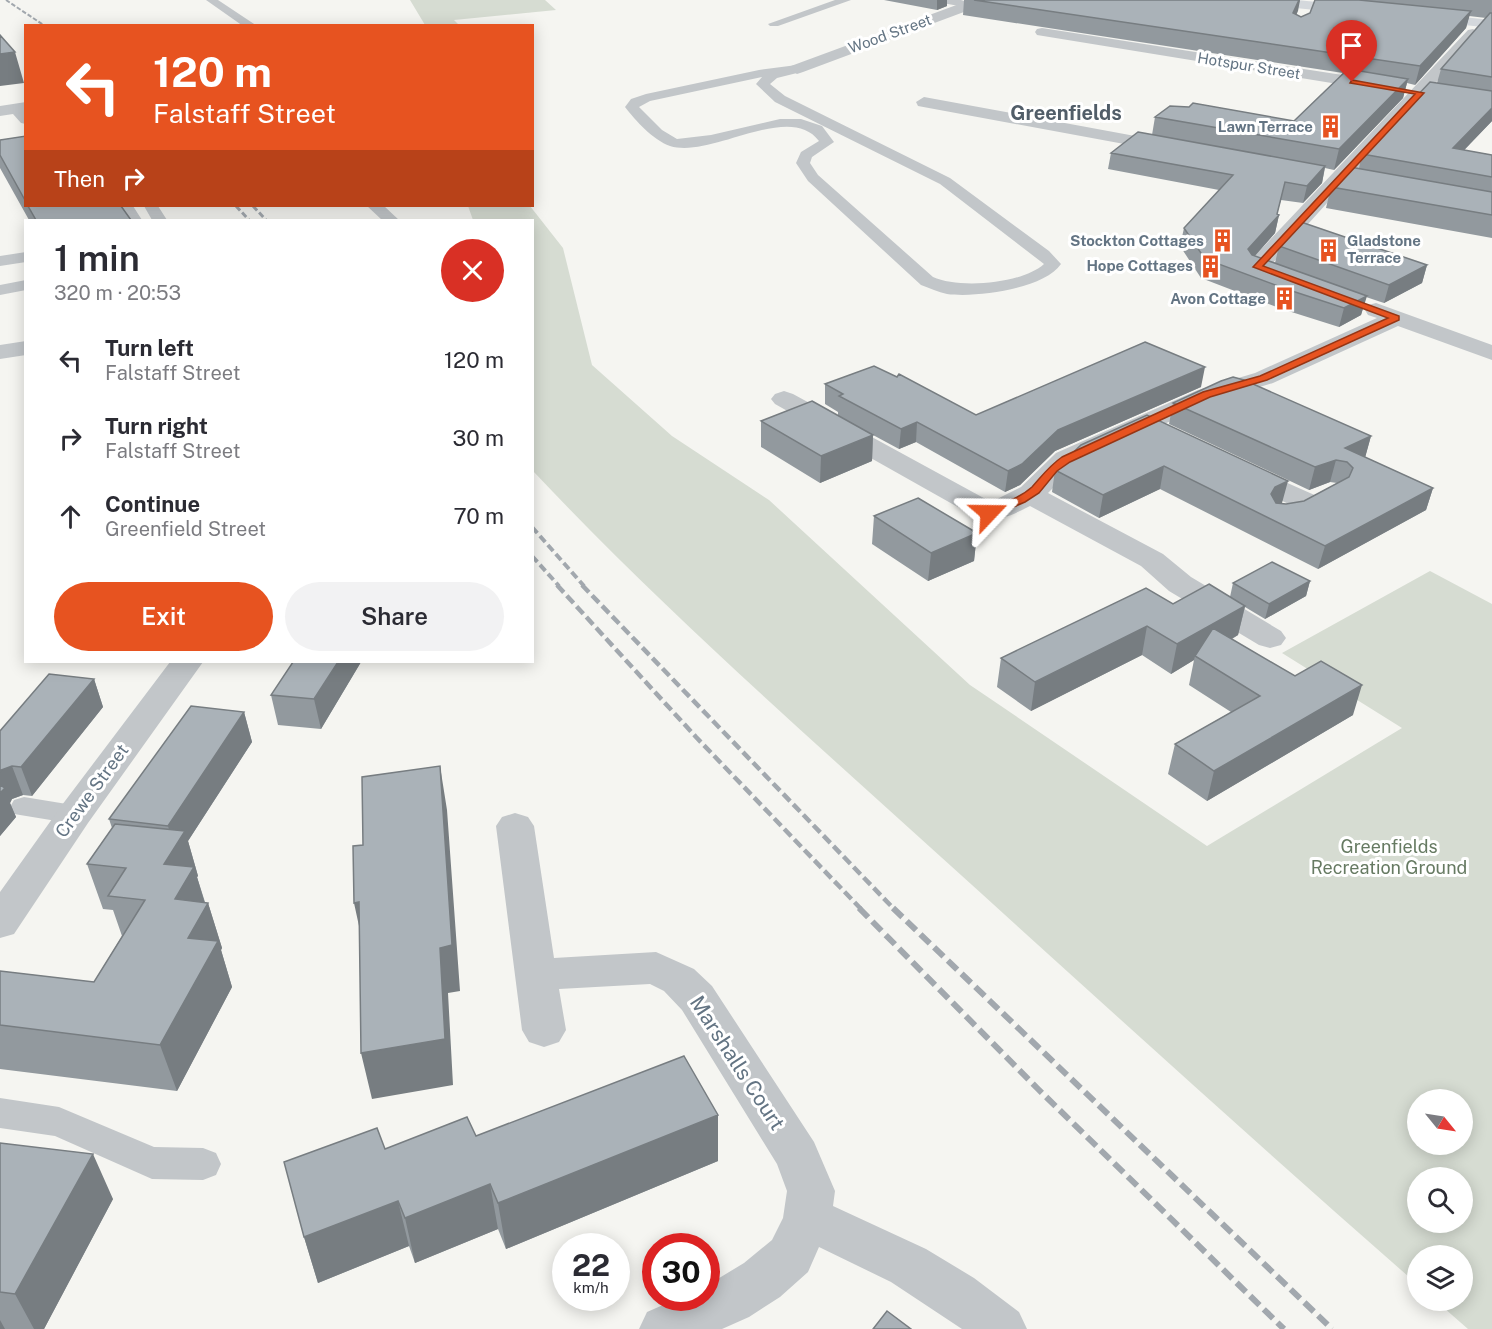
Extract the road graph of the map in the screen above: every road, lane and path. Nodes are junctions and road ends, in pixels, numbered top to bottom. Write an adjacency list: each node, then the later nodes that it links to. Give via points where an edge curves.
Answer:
1 (211, 0): 8 (lane)
2 (846, 0): 9 (lane)
3 (942, 0): 5 (lane)
4 (1254, 0): 6 (main road, via 1306,9)
5 (977, 2): 12 (street, Wood Street)
6 (1370, 12)
7 (1403, 15): 10 (main road)
8 (249, 24)
9 (774, 24)
10 (1487, 24): 13 (street)
11 (1042, 32): 13 (street, Hotspur Street)
12 (793, 70): 12 (lane, via 773,75 762,84 780,99 945,181 1043,254 1053,264 1050,270 1017,282 940,287 927,281 813,178 803,163 806,155 827,142 823,131 814,125 781,124 675,143 632,107 646,98)
13 (1420, 93): 14 (street, Hotspur Street); 20 (street)
14 (1441, 96)
15 (924, 102): 18 (street)
16 (0, 111): 17 (street)
17 (24, 112)
18 (1187, 150)
19 (1316, 174): 20 (street)
20 (1339, 178): 21 (street); 27 (street, via 1257,267)
21 (1363, 183)
22 (376, 207): 23 (lane)
23 (390, 219)
24 (24, 257): 25 (lane)
25 (0, 261)
26 (24, 285): 28 (lane)
27 (1311, 286)
28 (0, 290)
29 (1353, 302): 30 (street)
30 (1396, 318): 33 (street); 35 (street, via 1264,378 1221,389)
31 (24, 348): 32 (street)
32 (0, 352)
33 (1492, 353)
34 (784, 399): 38 (street, via 989,513)
35 (1143, 424): 36 (street); 38 (street, via 1066,459)
36 (1174, 439)
37 (1226, 463): 39 (street, via 1320,497)
38 (1029, 494): 40 (street, via 1152,560)
39 (1281, 518)
40 (1180, 584): 41 (street); 42 (street)
41 (1148, 599)
42 (1270, 638)
43 (186, 663): 45 (street, Crewe Street)
44 (24, 807): 45 (lane)
45 (75, 814): 47 (street, Crewe Street)
46 (515, 826): 48 (street)
47 (0, 923)
48 (537, 975): 49 (street); 52 (street, Marshalls Court, via 656,968 680,980 697,998 796,1156 811,1191)
49 (544, 1030)
50 (0, 1113): 51 (lane, via 59,1122 152,1163)
51 (203, 1164)
52 (807, 1218): 53 (street, Marshalls Court, via 789,1256 762,1280 731,1300); 54 (street, via 923,1273 976,1307)
53 (665, 1329)
54 (1001, 1329)

